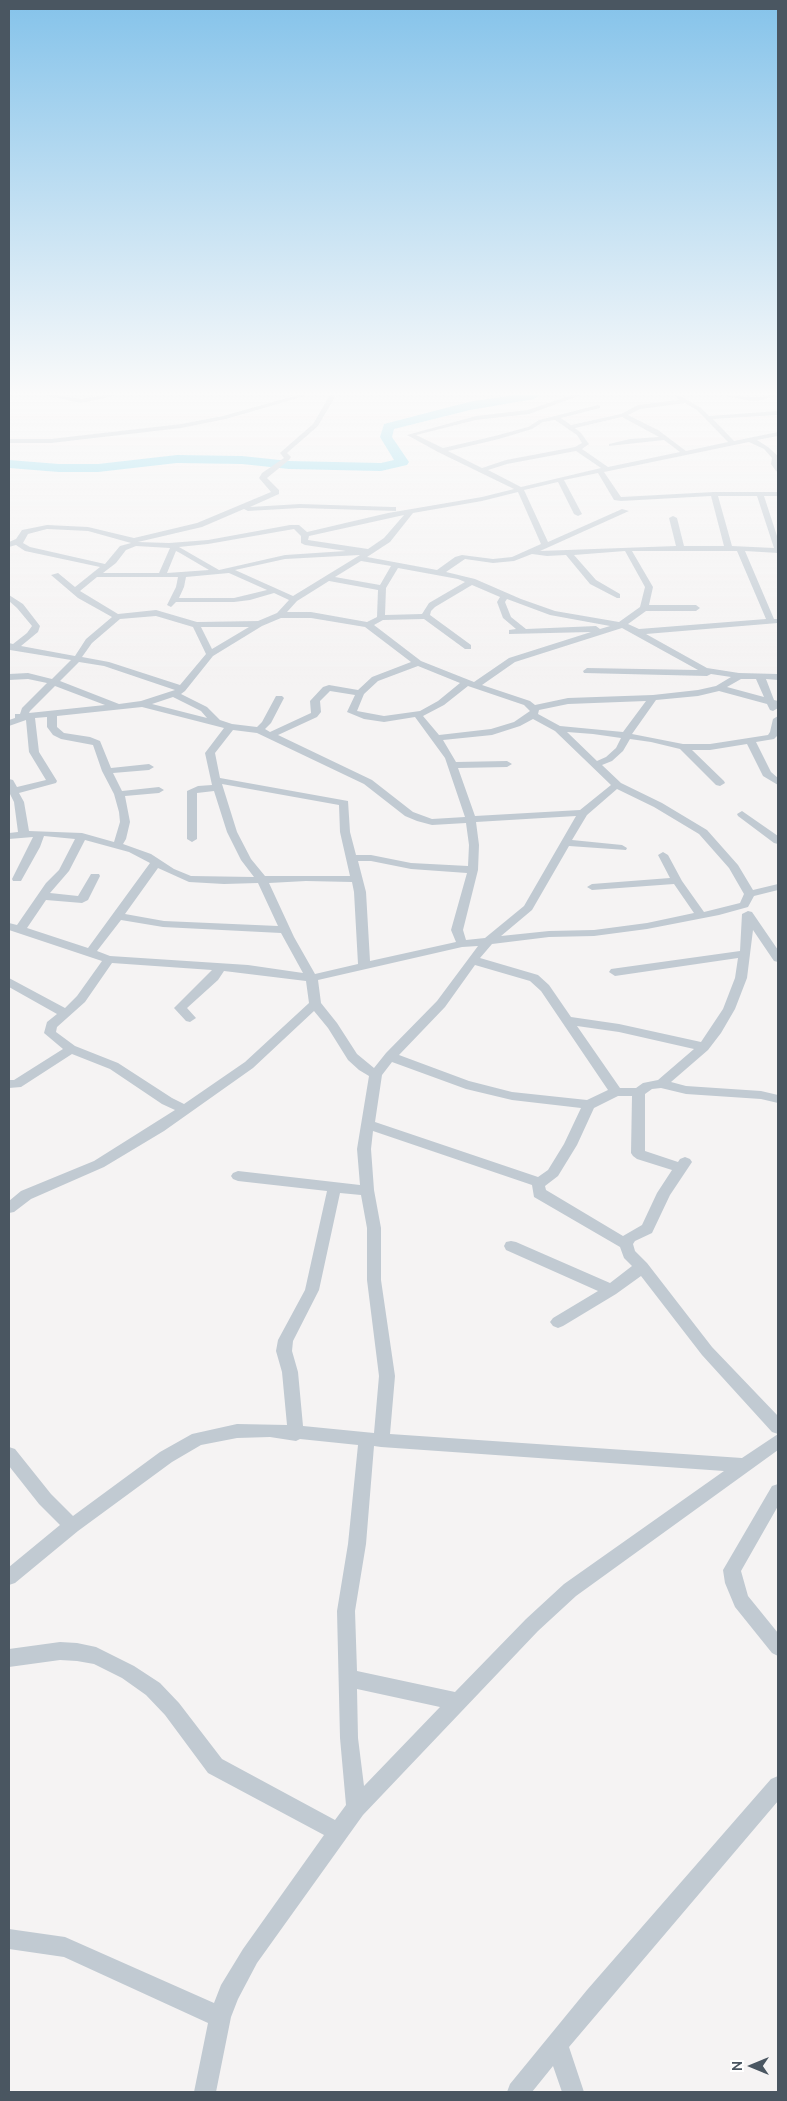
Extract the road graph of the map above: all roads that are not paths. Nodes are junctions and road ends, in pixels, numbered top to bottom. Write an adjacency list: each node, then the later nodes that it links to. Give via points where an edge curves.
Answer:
1 (275, 493): 9 (street)
2 (504, 493): 10 (street)
3 (522, 493): 20 (street)
4 (567, 493): 14 (street)
5 (615, 493): 6 (street, via 621,500)
6 (714, 494): 7 (street); 23 (street)
7 (760, 494): 8 (street); 12 (street)
8 (778, 494)
9 (238, 510): 10 (street, via 300,506); 19 (street, via 199,525)
10 (412, 510): 17 (street); 28 (street, via 387,540)
11 (625, 511): 20 (street)
12 (766, 513): 13 (street); 16 (street)
13 (778, 513)
14 (578, 514)
15 (673, 518): 26 (street)
16 (775, 532): 27 (street)
17 (305, 535): 22 (street, via 296,527 290,527); 28 (street, via 304,541 308,543)
18 (19, 541): 19 (street, via 25,532 47,527 88,529); 21 (street); 33 (street, via 28,549)
19 (134, 542): 22 (street); 33 (street)
20 (546, 544): 29 (street)
21 (9, 545)
22 (171, 546): 34 (street); 38 (street)
23 (729, 548): 24 (street); 26 (street)
24 (740, 548): 27 (street); 58 (street)
25 (627, 549): 26 (street); 30 (street); 50 (street, via 649,586)
26 (681, 549)
27 (778, 550)
28 (369, 552): 31 (street); 34 (street, via 285,557)
29 (532, 552): 30 (street); 35 (street, via 514,560 465,557)
30 (567, 552): 46 (street, via 593,582)
31 (360, 558): 32 (street); 40 (street)
32 (396, 564): 35 (street); 42 (street)
33 (105, 566): 37 (street)
34 (221, 570): 39 (street); 44 (street, via 242,575)
35 (439, 573): 41 (street)
36 (56, 575): 43 (street)
37 (94, 575): 38 (street); 43 (street)
38 (162, 576): 39 (street)
39 (182, 576): 49 (street)
40 (326, 578): 42 (street); 48 (street)
41 (472, 581): 45 (street); 55 (street, via 432,605)
42 (382, 588): 57 (street)
43 (76, 590): 56 (street)
44 (273, 591): 48 (street); 49 (street, via 234,600)
45 (505, 596): 52 (street); 65 (street, via 501,602 507,618)
46 (618, 596)
47 (9, 597): 68 (street, via 36,626 30,635)
48 (294, 599): 54 (street)
49 (174, 600): 53 (street)
50 (644, 608): 51 (street); 61 (street)
51 (696, 608)
52 (553, 613): 61 (street); 64 (street)
53 (167, 614): 56 (street); 60 (street)
54 (280, 615): 59 (street); 62 (street, via 311,615)
55 (426, 616): 57 (street); 69 (street)
56 (117, 617): 71 (street, via 89,641)
57 (382, 618): 62 (street)
58 (774, 622): 67 (street)
59 (260, 624): 60 (street); 70 (street)
60 (196, 625): 70 (street)
61 (621, 625): 63 (street); 67 (street)
62 (368, 626): 72 (street)
63 (611, 628): 64 (street); 80 (street, via 512,660)
64 (542, 630): 65 (street)
65 (523, 631): 66 (street)
66 (512, 632)
67 (637, 632): 74 (street, via 687,662)
68 (11, 647): 71 (street)
69 (468, 647)
70 (210, 654): 82 (street)
71 (76, 660): 79 (street); 82 (street, via 106,664)
72 (418, 664): 80 (street); 83 (street, via 380,676)
73 (587, 671): 74 (street)
74 (717, 673): 75 (street)
75 (739, 676): 77 (street); 81 (street)
76 (9, 677): 79 (street, via 28,676)
77 (760, 677): 78 (street); 86 (street)
78 (778, 677)
79 (54, 682): 88 (street); 93 (street, via 25,710)
80 (470, 684): 89 (street, via 527,703); 92 (street)
81 (719, 688): 85 (street); 86 (street)
82 (178, 691): 87 (street); 95 (street)
83 (360, 693): 92 (street, via 352,712 359,715 384,719); 100 (street, via 326,689 315,701 314,715)
84 (278, 698): 99 (street)
85 (653, 698): 89 (street, via 568,701); 101 (street)
86 (774, 703): 94 (street)
87 (142, 704): 88 (street); 95 (street)
88 (119, 708): 91 (street)
89 (533, 712): 98 (street); 102 (street, via 517,724 492,732)
90 (9, 714): 93 (street)
91 (52, 714): 93 (street); 109 (street, via 52,727 56,733 94,741)
92 (417, 714): 102 (street)
93 (27, 717): 96 (street); 114 (street, via 34,752 52,781)
94 (778, 718): 103 (street, via 771,737)
95 (217, 722): 97 (street)
96 (9, 723)
97 (230, 727): 99 (street); 112 (street, via 210,753)
98 (558, 729): 101 (street); 106 (street)
99 (259, 730): 100 (street)
100 (269, 736): 119 (street, via 368,782 409,814 432,822)
101 (627, 736): 104 (street); 106 (street, via 615,754)
102 (437, 738): 107 (street)
103 (750, 742): 104 (street); 110 (street, via 767,774)
104 (683, 747): 111 (street)
105 (507, 764): 107 (street)
106 (597, 764): 113 (street)
107 (453, 765): 119 (street)
108 (149, 767): 109 (street)
109 (107, 771): 116 (street)
110 (778, 782)
111 (720, 783)
112 (216, 784): 124 (street, via 192,791); 130 (street, via 344,803); 135 (street, via 232,832 246,860)
113 (617, 785): 117 (street); 140 (street, via 703,832 734,867)
114 (11, 786): 121 (street, via 19,802)
115 (159, 790): 116 (street)
116 (119, 794): 127 (street, via 125,822)
117 (583, 813): 119 (street); 126 (street)
118 (742, 814): 125 (street)
119 (471, 821): 132 (street)
120 (40, 833): 121 (street); 123 (street); 134 (street)
121 (24, 834): 122 (street)
122 (9, 836)
123 (82, 836): 127 (street); 141 (street, via 64,871)
124 (192, 840)
125 (778, 841)
126 (565, 843): 128 (street); 147 (street, via 528,908)
127 (117, 845): 131 (street)
128 (622, 848)
129 (664, 856): 137 (street)
130 (350, 858): 132 (street); 136 (street)
131 (156, 862): 135 (street, via 189,879); 144 (street)
132 (473, 870): 148 (street, via 457,930)
133 (95, 876): 141 (street, via 82,900)
134 (17, 879)
135 (262, 879): 136 (street); 146 (street)
136 (356, 879): 155 (street, via 360,892)
137 (677, 881): 138 (street); 143 (street)
138 (592, 887)
139 (778, 887): 140 (street)
140 (750, 894): 142 (street)
141 (43, 896): 145 (street)
142 (746, 910): 143 (street); 150 (street); 151 (street)
143 (702, 915): 147 (street, via 594,933)
144 (118, 916): 146 (street, via 163,924); 149 (street)
145 (14, 927): 149 (street)
146 (285, 930): 157 (street)
147 (489, 940): 148 (street); 153 (street)
148 (462, 944): 155 (street)
149 (90, 953): 152 (street)
150 (745, 954): 156 (street); 163 (street, via 741,978 729,1009)
151 (778, 958)
152 (109, 959): 154 (street); 160 (street, via 81,999)
153 (472, 960): 162 (street, via 534,978 545,988); 165 (street, via 441,1004)
154 (220, 967): 157 (street); 161 (street, via 214,977 180,1008)
155 (364, 967): 157 (street)
156 (615, 972)
157 (312, 978): 159 (street)
158 (10, 985): 160 (street)
159 (315, 1004): 166 (street, via 334,1026 352,1057); 173 (street, via 249,1065)
160 (66, 1014): 164 (street, via 51,1025 49,1031)
161 (190, 1018)
162 (566, 1020): 163 (street); 169 (street)
163 (704, 1047): 167 (street)
164 (71, 1049): 168 (street, via 16,1084); 173 (street, via 114,1066)
165 (390, 1056): 166 (street); 172 (street, via 484,1091)
166 (376, 1074): 174 (street)
167 (662, 1082): 170 (street); 171 (street, via 686,1090)
168 (9, 1084)
169 (616, 1092): 170 (street); 172 (street)
170 (639, 1092): 180 (street, via 638,1153 683,1165 664,1193 647,1229 630,1237)
171 (778, 1099)
172 (589, 1105): 176 (street, via 553,1173)
173 (184, 1109): 179 (street, via 133,1145 99,1164 26,1194)
174 (369, 1125): 176 (street); 178 (street, via 364,1149)
175 (238, 1176): 177 (street)
176 (540, 1183): 180 (street, via 539,1193)
177 (334, 1188): 178 (street); 186 (street, via 312,1290 286,1340 284,1351 290,1372)
178 (367, 1190): 187 (street, via 374,1228 374,1280 387,1376)
179 (9, 1208)
180 (626, 1244): 182 (street, via 628,1254)
181 (511, 1246): 183 (street)
182 (642, 1267): 183 (street); 185 (street, via 707,1350)
183 (612, 1290): 184 (street)
184 (558, 1322)
185 (778, 1427)
186 (296, 1434): 187 (street); 192 (street, via 270,1430 237,1431 198,1439 142,1474)
187 (374, 1440): 190 (street); 196 (street, via 346,1611)
188 (778, 1441): 190 (street)
189 (9, 1454): 192 (street, via 45,1499)
190 (743, 1465): 197 (street, via 570,1590)
191 (778, 1491): 194 (street, via 732,1570 741,1601)
192 (72, 1526): 193 (street)
193 (9, 1576)
194 (778, 1647)
195 (9, 1658): 200 (street, via 77,1652 96,1656 128,1672 166,1702 215,1766)
196 (347, 1678): 197 (street); 199 (street)
197 (459, 1702): 199 (street)
198 (778, 1786): 203 (street)
199 (356, 1808): 200 (street)
200 (338, 1832): 202 (street, via 250,1956)
201 (9, 1940): 202 (street, via 65,1947)
202 (220, 2018): 204 (street)
203 (557, 2045): 205 (street); 206 (street)
204 (206, 2092)
205 (518, 2092)
206 (573, 2092)

